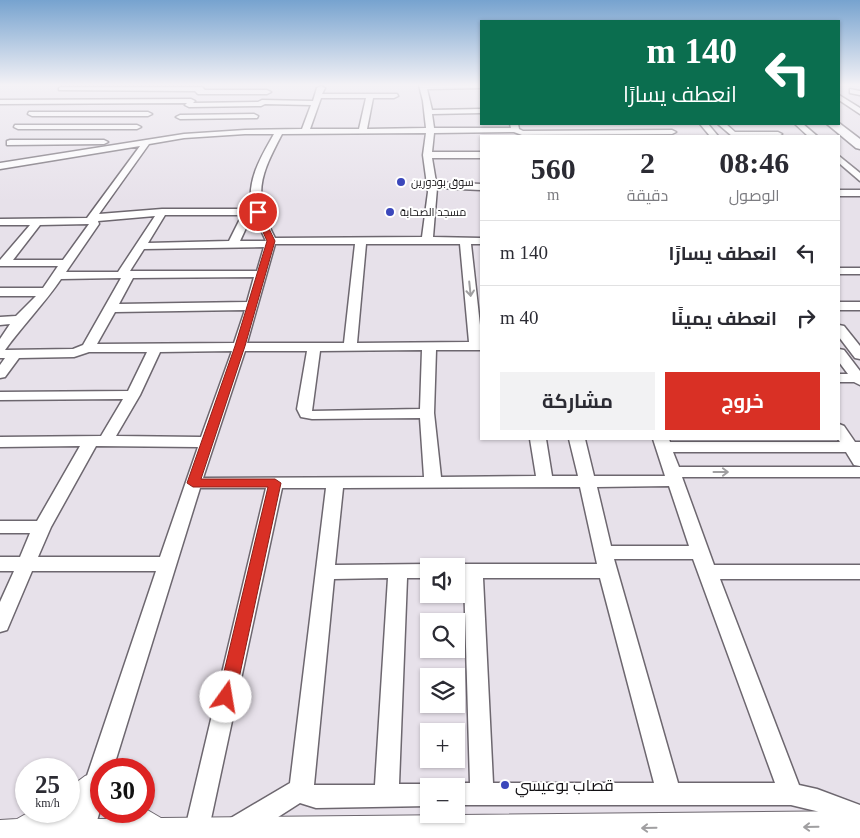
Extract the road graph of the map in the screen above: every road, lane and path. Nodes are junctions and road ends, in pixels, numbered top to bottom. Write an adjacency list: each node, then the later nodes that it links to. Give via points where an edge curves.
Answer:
1 (24, 124): 26 (street)
2 (139, 124): 12 (street)
3 (249, 124): 14 (street)
4 (308, 124): 17 (street)
5 (364, 124): 18 (street)
6 (429, 124): 15 (street)
7 (705, 125): 23 (street)
8 (723, 125): 24 (street, via 732,134)
9 (768, 125): 24 (street)
10 (800, 125): 25 (street)
11 (834, 125): 29 (highway)
12 (137, 127): 26 (street); 28 (street)
13 (514, 127): 15 (street); 20 (street, via 522,133)
14 (246, 130): 16 (street); 27 (street)
15 (430, 130): 18 (street); 30 (street)
16 (280, 131): 17 (street); 39 (street, via 257,180)
17 (305, 131): 18 (street)
18 (362, 131)
19 (675, 131): 22 (street)
20 (558, 134): 21 (street)
21 (604, 135): 22 (street)
22 (647, 135)
23 (713, 135)
24 (779, 135)
25 (812, 135)
26 (10, 143): 28 (street); 28 (street); 33 (street)
27 (146, 143): 28 (street); 42 (street)
28 (123, 145)
29 (860, 145)
30 (427, 155): 31 (street); 35 (street)
31 (480, 155)
32 (840, 160): 34 (street)
33 (0, 166)
34 (860, 178)
35 (432, 185): 36 (street); 45 (street)
36 (480, 187)
37 (840, 193): 38 (street)
38 (860, 193)
39 (250, 214): 40 (street); 48 (street); 49 (street)
40 (157, 218): 42 (street); 50 (street)
41 (38, 221): 42 (street); 43 (street); 51 (street)
42 (93, 221): 52 (street)
43 (2, 224)
44 (361, 239): 45 (street); 48 (street); 69 (street)
45 (427, 240): 46 (street)
46 (465, 240): 47 (street); 70 (street, one-way to 70)
47 (480, 241)
48 (270, 242): 49 (street); 55 (street)
49 (233, 245): 50 (street)
50 (139, 246): 56 (street)
51 (2, 263): 52 (street)
52 (68, 263): 57 (street)
53 (860, 271): 54 (street)
54 (840, 272)
55 (261, 274): 56 (street); 61 (street)
56 (126, 275): 57 (street); 63 (street)
57 (58, 276): 59 (street)
58 (0, 292): 59 (street)
59 (46, 292): 65 (street)
60 (840, 304): 62 (street)
61 (252, 306): 63 (street); 67 (street)
62 (860, 306)
63 (112, 308): 74 (street)
64 (0, 320): 65 (street)
65 (20, 320): 73 (street)
66 (840, 330): 78 (street)
67 (240, 346): 68 (street); 71 (street); 90 (street)
68 (314, 346): 69 (street); 84 (street, via 304,409 306,414)
69 (350, 346): 72 (street)
70 (479, 346): 72 (street)
71 (156, 347): 74 (street); 82 (street)
72 (429, 347): 84 (street)
73 (0, 348)
74 (88, 348): 76 (street, via 74,353)
75 (0, 354): 76 (street)
76 (15, 354): 79 (street)
77 (840, 354): 81 (street)
78 (860, 355)
79 (0, 374)
80 (840, 378): 81 (street)
81 (859, 379)
82 (133, 395): 83 (street); 88 (street)
83 (0, 396)
84 (428, 413): 101 (street)
85 (840, 430): 92 (street)
86 (538, 440): 97 (street)
87 (577, 440): 96 (street)
88 (99, 441): 89 (street); 90 (street); 103 (street)
89 (0, 442)
90 (207, 442): 98 (street)
91 (662, 443): 92 (street); 95 (street)
92 (855, 447): 93 (street)
93 (860, 461)
94 (860, 472): 95 (street, one-way to 94)
95 (674, 477): 96 (street); 104 (street)
96 (588, 481): 97 (street); 105 (street)
97 (545, 482): 101 (street)
98 (193, 483): 99 (street); 108 (street)
99 (275, 483): 100 (street); 132 (street)
100 (335, 483): 101 (street); 111 (street)
101 (433, 483)
102 (0, 527): 103 (street)
103 (42, 527): 107 (street)
104 (700, 552): 105 (street); 113 (street)
105 (607, 562): 110 (street); 119 (street)
106 (0, 564): 107 (street)
107 (26, 564): 108 (street); 116 (street)
108 (168, 564): 117 (street)
109 (420, 571): 112 (street)
110 (465, 571)
111 (324, 572): 112 (street); 118 (street)
112 (398, 572): 124 (street)
113 (708, 572): 114 (street); 122 (street)
114 (860, 572)
115 (465, 583): 121 (street)
116 (0, 624)
117 (108, 758)
118 (301, 788): 124 (street, via 316,797); 133 (street)
119 (669, 793): 121 (street); 122 (street)
120 (465, 794): 121 (street)
121 (482, 794)
122 (791, 794): 127 (street, via 817,800)
123 (420, 795): 124 (street)
124 (386, 796)
125 (90, 800): 126 (main road)
126 (80, 812)
127 (860, 817)
128 (67, 823): 136 (main road)
129 (80, 823): 134 (main road)
130 (137, 823): 134 (main road)
131 (860, 826): 135 (main road, one-way to 135)
132 (196, 832): 133 (main road); 134 (main road)
133 (231, 832): 135 (main road)
134 (158, 833)
135 (584, 834)
136 (5, 835)

